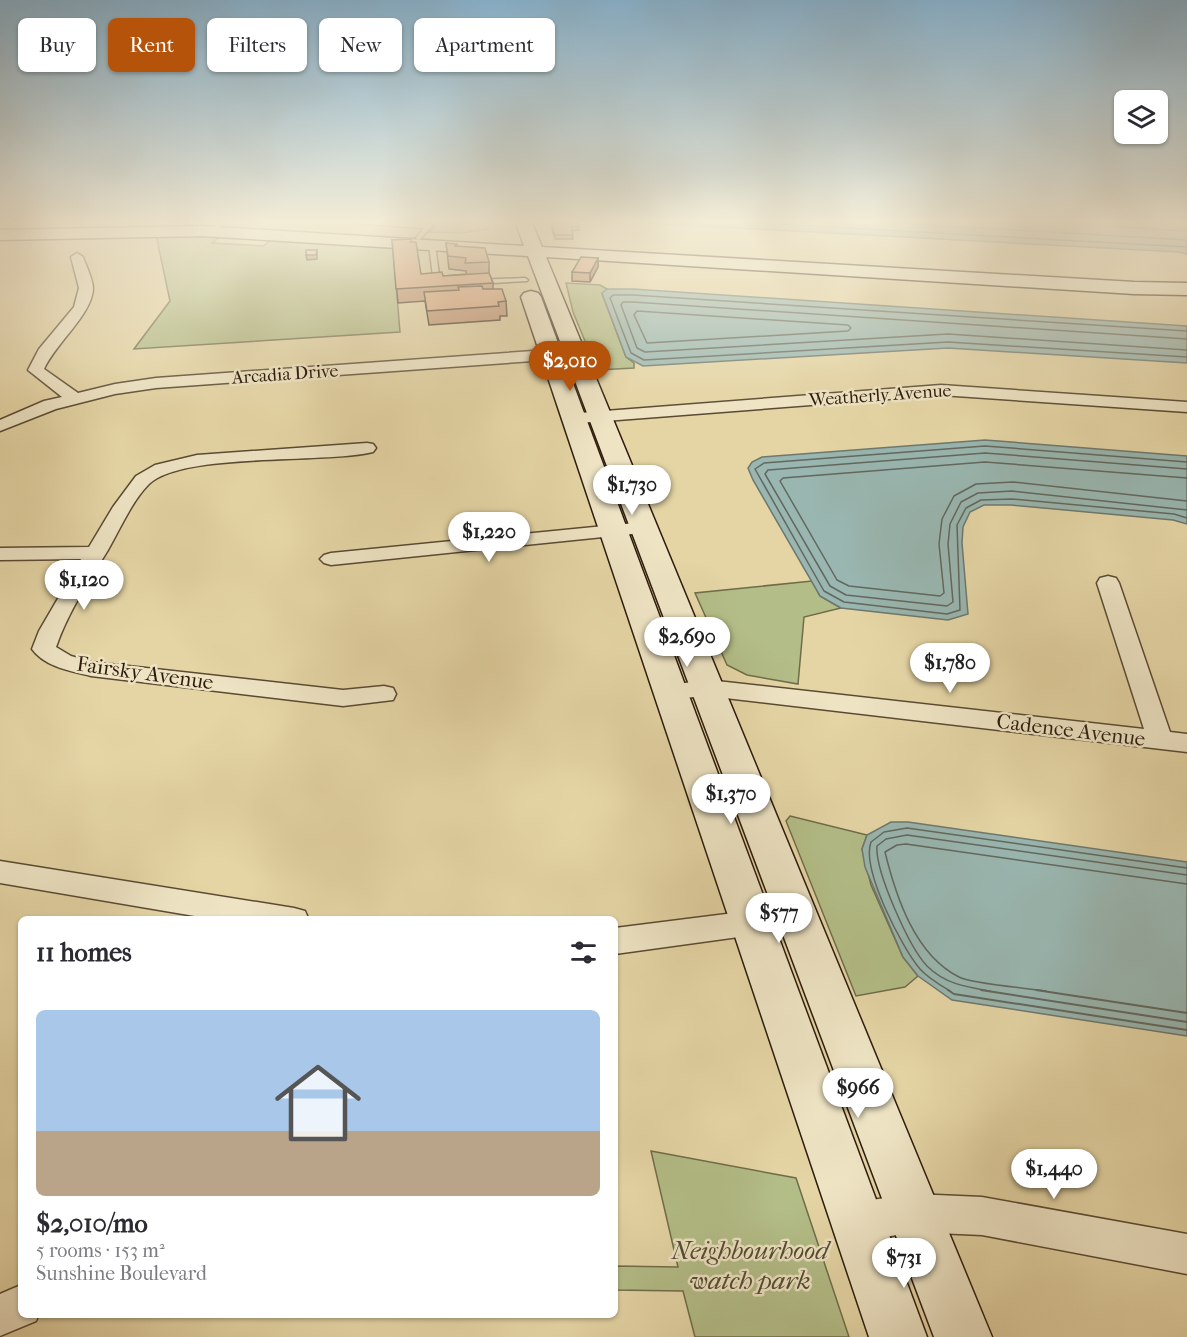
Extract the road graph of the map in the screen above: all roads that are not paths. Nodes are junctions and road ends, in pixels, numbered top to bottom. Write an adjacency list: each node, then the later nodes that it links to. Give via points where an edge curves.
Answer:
1 (85, 285): 5 (street, via 81,308 44,352 36,370)
2 (528, 285): 4 (main road)
3 (544, 285): 4 (main road)
4 (564, 355): 5 (street, Arcadia Drive, via 156,383); 7 (main road)
5 (75, 399): 8 (street, Arcadia Drive)
6 (1187, 407): 7 (street, Weatherly Avenue, via 941,390)
7 (587, 418): 10 (main road)
8 (0, 426)
9 (367, 448): 11 (street, Fairsky Avenue, via 197,461 162,469 143,480)
10 (629, 530): 13 (street); 15 (main road); 16 (main road)
11 (95, 553): 12 (street); 17 (street, Fairsky Avenue, via 50,631 44,649 63,662 91,669 343,699)
12 (0, 554)
13 (330, 559)
14 (1108, 583): 18 (street)
15 (708, 688): 16 (street, Cadence Avenue); 18 (street, Cadence Avenue); 22 (main road)
16 (670, 691): 22 (main road)
17 (384, 694)
18 (1160, 740): 19 (street, Cadence Avenue)
19 (1187, 743)
20 (0, 873): 21 (street)
21 (269, 916)
22 (775, 920): 23 (street); 24 (main road); 25 (main road)
23 (618, 941)
24 (914, 1214): 25 (street); 26 (street, via 982,1216); 30 (main road)
25 (857, 1222): 29 (main road)
26 (1187, 1254)
27 (18, 1307): 28 (street)
28 (0, 1314)
29 (898, 1337)
30 (963, 1337)

